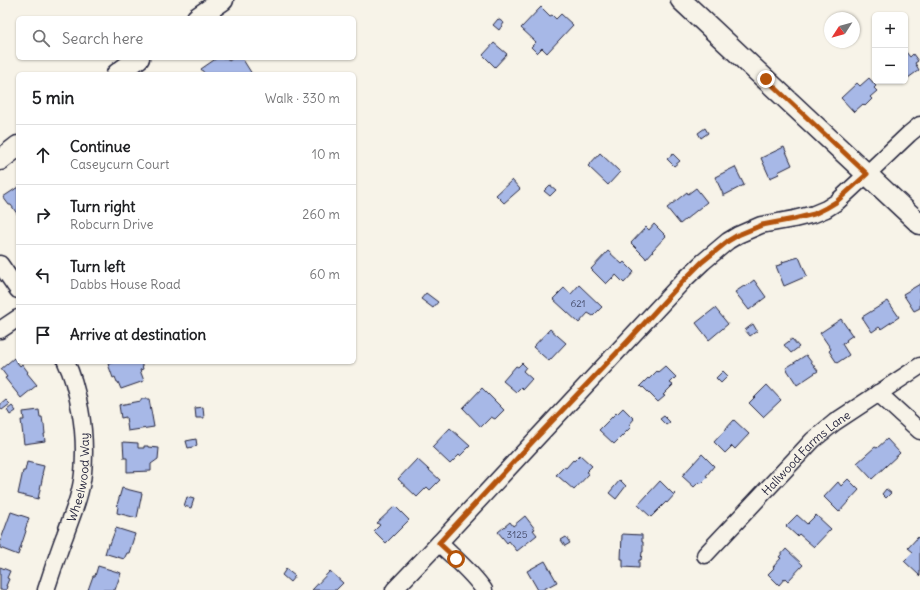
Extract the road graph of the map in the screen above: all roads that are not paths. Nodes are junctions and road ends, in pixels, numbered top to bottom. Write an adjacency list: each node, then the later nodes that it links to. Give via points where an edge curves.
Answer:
1 (222, 0): 3 (street)
2 (681, 0): 9 (street)
3 (200, 16)
4 (137, 60): 5 (street)
5 (120, 72)
6 (920, 125): 9 (street)
7 (16, 148): 8 (street)
8 (0, 160)
9 (867, 174): 10 (street); 19 (street, via 826,208 814,214 762,225 738,235 702,262)
10 (920, 224)
11 (0, 264): 12 (street)
12 (16, 287)
13 (16, 319): 14 (street)
14 (0, 330)
15 (67, 364): 21 (street, Wheelwood Way, via 78,397 83,424 83,474 75,510)
16 (920, 366): 17 (street, Hallwood Farms Lane)
17 (878, 393): 18 (street); 20 (street, Hallwood Farms Lane, via 813,440)
18 (920, 431)
19 (439, 543): 22 (street); 23 (street)
20 (704, 555)
21 (46, 590)
22 (394, 590)
23 (484, 590)

